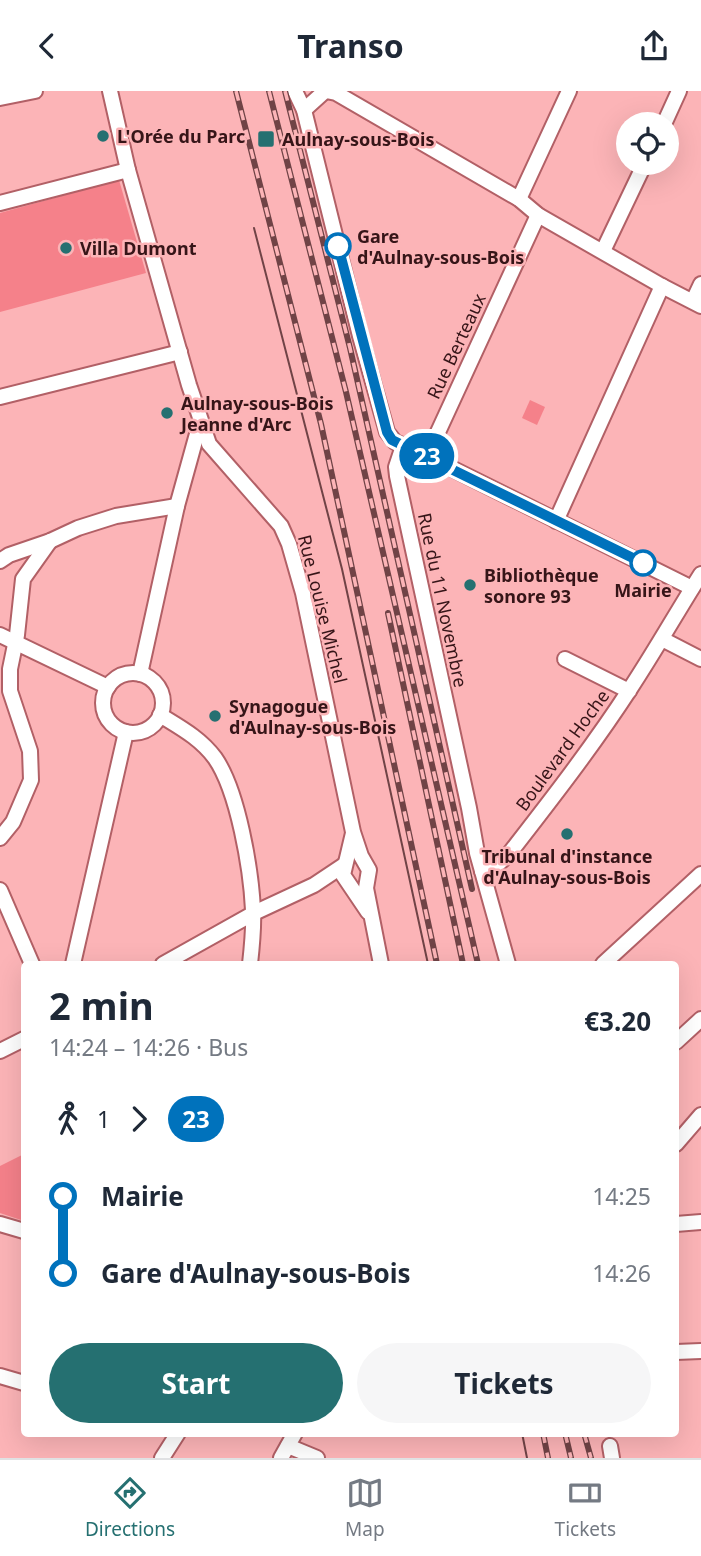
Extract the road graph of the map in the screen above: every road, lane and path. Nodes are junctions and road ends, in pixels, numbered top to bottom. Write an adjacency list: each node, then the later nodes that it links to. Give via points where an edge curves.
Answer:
1 (35, 91): 7 (street)
2 (110, 91): 10 (street, Rue Louise Michel)
3 (295, 91): 8 (street)
4 (326, 91): 8 (street); 12 (street)
5 (569, 91): 12 (street)
6 (680, 91): 9 (street)
7 (0, 99)
8 (304, 110): 22 (street, via 387,432)
9 (670, 112)
10 (128, 170): 13 (street); 19 (street, Rue Louise Michel)
11 (639, 175): 15 (street)
12 (519, 199): 14 (street)
13 (0, 203)
14 (538, 215): 15 (street); 23 (street, Rue Berteaux)
15 (603, 251): 17 (street)
16 (701, 284): 18 (street)
17 (662, 286): 18 (street); 25 (street)
18 (697, 303)
19 (180, 352): 20 (street); 21 (street, Rue Louise Michel)
20 (0, 397)
21 (201, 422): 24 (street); 41 (street, Rue Louise Michel, via 218,456 287,536 353,832)
22 (403, 446): 23 (street); 42 (street, Rue du 11 Novembre, via 397,476)
23 (427, 456): 25 (street)
24 (177, 506): 26 (street, via 116,516); 35 (street)
25 (556, 521): 29 (street)
26 (50, 541): 27 (street); 32 (street, via 23,579)
27 (0, 561)
28 (701, 574): 29 (street, Boulevard Hoche)
29 (692, 588): 31 (street, Boulevard Hoche)
30 (0, 635): 32 (street)
31 (662, 639): 34 (street); 37 (street, Boulevard Hoche)
32 (16, 643): 36 (street); 40 (street, via 10,691 30,751 31,780 13,822)
33 (565, 659): 37 (street)
34 (701, 659)
35 (140, 674): 36 (street, via 122,675); 38 (street, via 157,685)
36 (108, 687): 39 (street, via 105,714 117,729)
37 (629, 691): 42 (street, Boulevard Hoche, via 509,854)
38 (160, 715): 39 (street, via 142,731); 47 (street, via 193,734 215,758 228,783)
39 (126, 732): 49 (street)
40 (0, 838)
41 (351, 860): 44 (street); 45 (street, Rue Louise Michel, via 344,877); 45 (street, Rue Louise Michel, via 369,870)
42 (482, 871): 53 (street, Rue du 11 Novembre)
43 (701, 874): 54 (street)
44 (314, 885): 45 (street); 47 (street)
45 (356, 888): 52 (street, Rue Louise Michel, via 373,923)
46 (0, 890): 48 (street)
47 (254, 913): 50 (street); 51 (street)
48 (31, 961)
49 (74, 961)
50 (168, 961)
51 (250, 961)
52 (380, 961)
53 (507, 961)
54 (606, 961)
55 (701, 1019): 56 (street)
56 (679, 1039)
57 (21, 1040): 58 (street)
58 (0, 1051)
59 (701, 1106): 61 (street)
60 (701, 1115): 62 (street)
61 (679, 1131)
62 (679, 1141)
63 (701, 1223): 65 (street)
64 (0, 1224): 66 (street)
65 (679, 1224)
66 (21, 1230)
67 (701, 1351): 68 (street)
68 (679, 1352)
69 (0, 1375): 70 (street)
70 (21, 1382)
71 (176, 1437): 73 (street)
72 (288, 1446): 74 (street)
73 (163, 1458)
74 (317, 1458)

